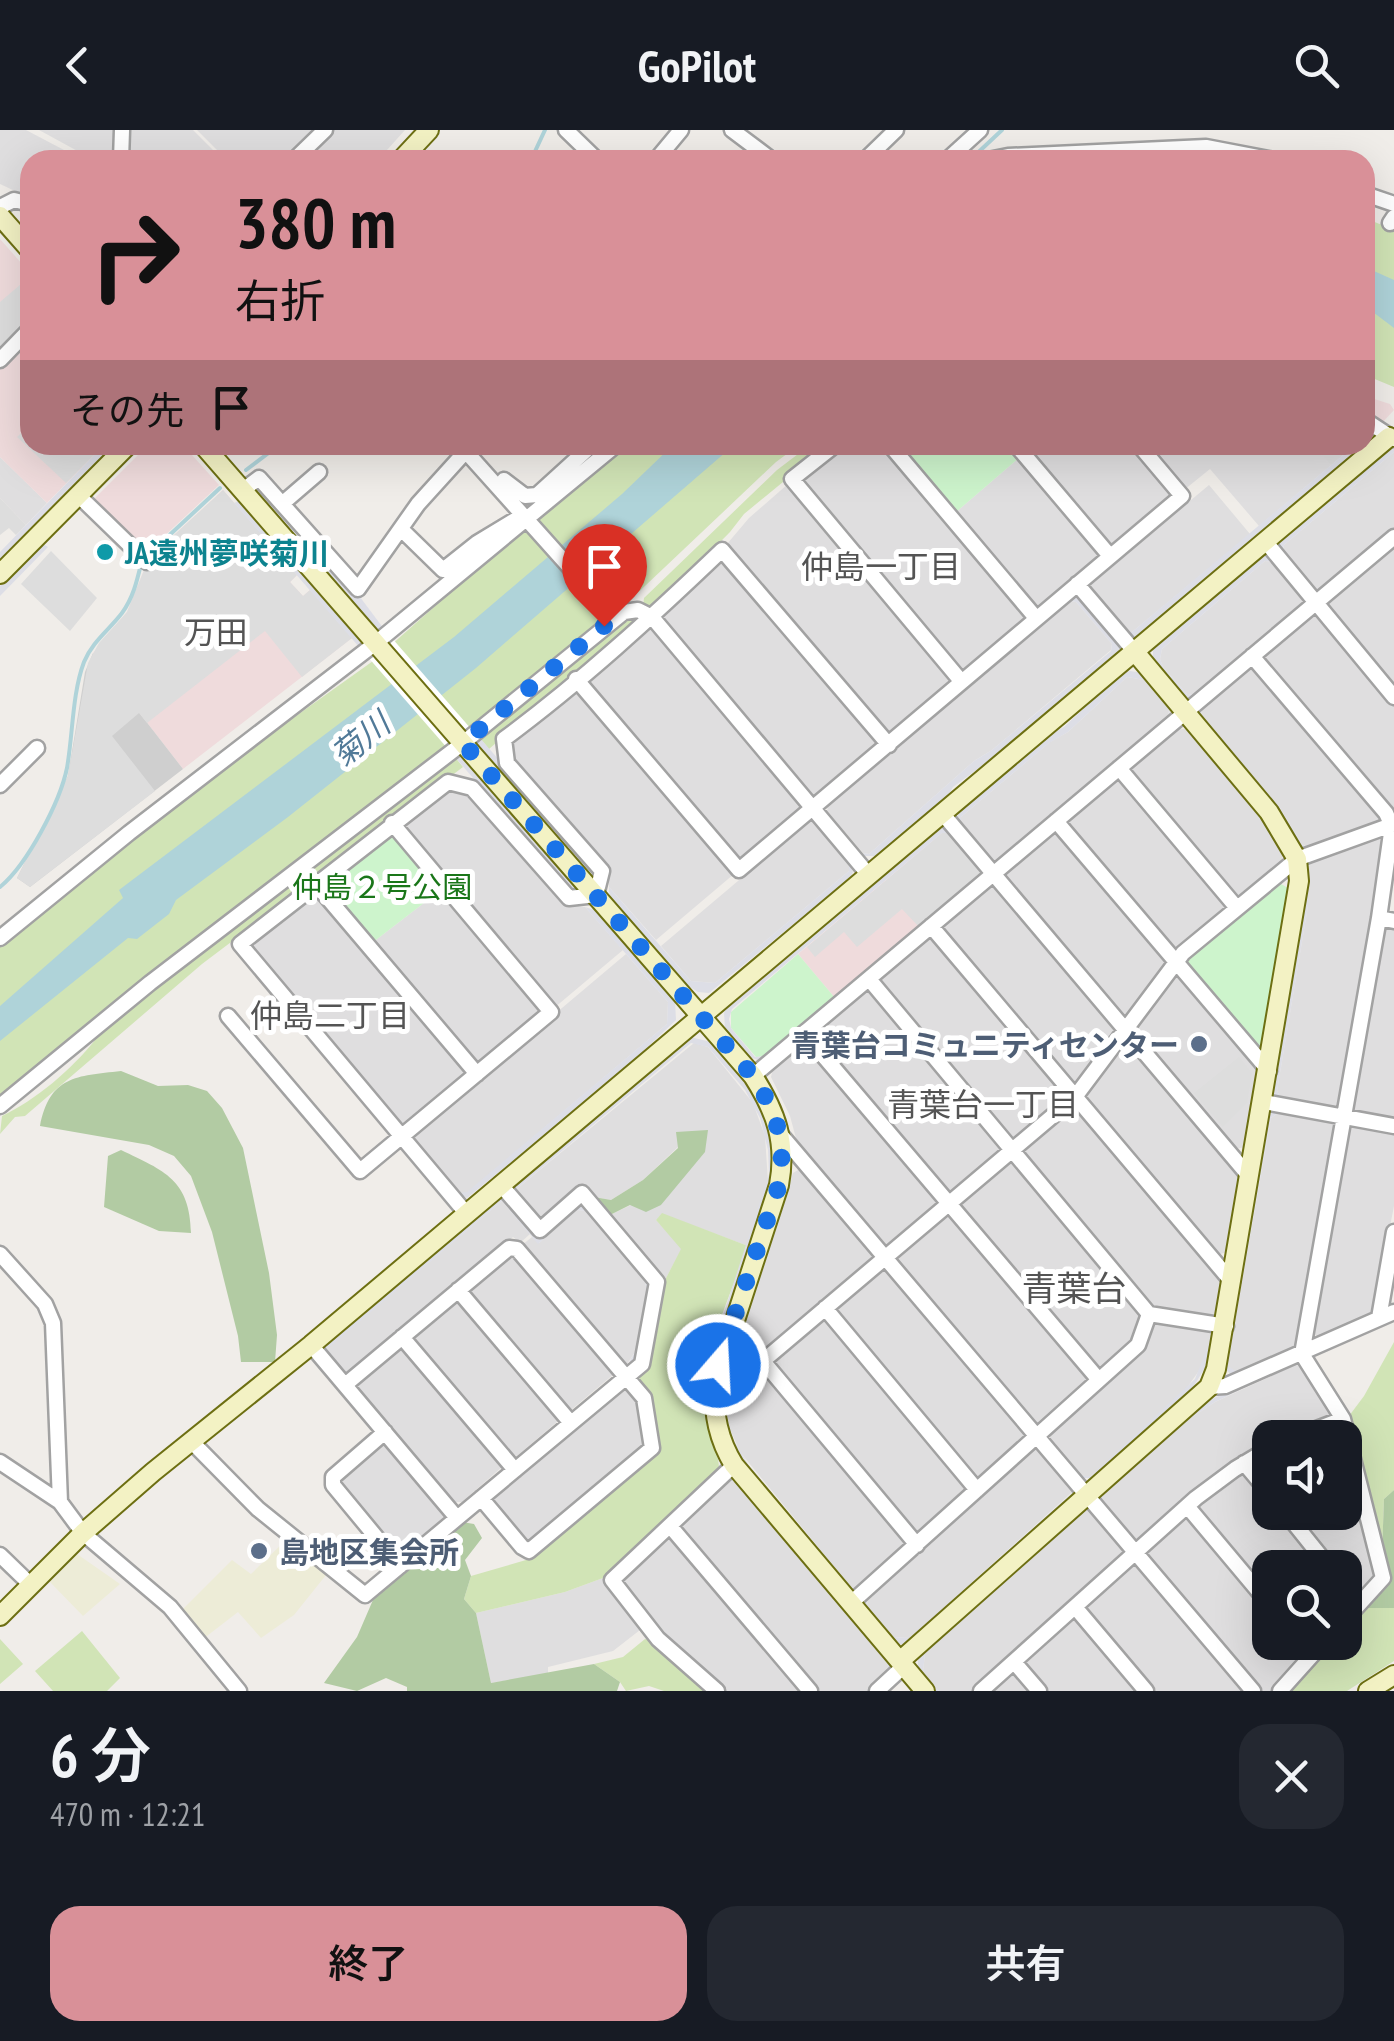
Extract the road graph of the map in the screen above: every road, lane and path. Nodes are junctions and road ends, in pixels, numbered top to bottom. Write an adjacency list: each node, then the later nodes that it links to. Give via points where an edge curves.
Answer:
1 (326, 130): 7 (street)
2 (566, 130): 8 (street)
3 (680, 130): 9 (street)
4 (732, 130): 10 (street)
5 (896, 130): 11 (street)
6 (980, 130): 12 (street)
7 (305, 150)
8 (587, 150)
9 (664, 150)
10 (759, 150)
11 (875, 150)
12 (959, 150)
13 (1127, 150): 14 (street)
14 (1225, 150)
15 (0, 216): 16 (street)
16 (20, 239)
17 (20, 340): 18 (street)
18 (0, 360)
19 (118, 455): 33 (street)
20 (212, 455): 32 (street)
21 (458, 455): 36 (street)
22 (471, 455): 35 (street)
23 (473, 455): 24 (street, via 525,496 536,495)
24 (581, 455)
25 (604, 455): 35 (street)
26 (823, 455): 51 (street, via 792,480)
27 (898, 455): 46 (street)
28 (1024, 455): 39 (street)
29 (1147, 455): 39 (street, via 1182,496)
30 (1370, 455): 38 (street)
31 (319, 472): 34 (street)
32 (236, 482): 34 (street, via 259,478); 47 (street)
33 (78, 495): 40 (street); 41 (street)
34 (283, 503): 36 (street, via 358,589)
35 (528, 518): 36 (street, via 477,543 443,570); 44 (street); 47 (street)
36 (401, 529)
37 (1394, 537): 43 (street)
38 (1264, 541): 43 (street); 48 (street)
39 (1110, 556): 42 (street)
40 (145, 559)
41 (0, 574)
42 (1077, 584): 46 (street); 48 (street)
43 (1314, 603): 49 (street); 52 (street)
44 (613, 616): 45 (street, via 638,610); 54 (street)
45 (652, 617): 50 (street); 55 (street, via 722,550); 59 (street)
46 (1036, 618): 51 (street)
47 (378, 644): 54 (street); 72 (street)
48 (1135, 652): 53 (street); 60 (street)
49 (1252, 656): 53 (street); 63 (street)
50 (576, 679): 59 (street, via 739,870); 68 (street, via 504,740 507,763 602,871)
51 (961, 682): 55 (street)
52 (1394, 697)
53 (1184, 712): 57 (street); 64 (street, via 1269,812)
54 (462, 741): 68 (street); 84 (street)
55 (889, 745): 59 (street)
56 (37, 748): 58 (street)
57 (1119, 768): 61 (street); 69 (street)
58 (0, 785)
59 (813, 809): 65 (street)
60 (942, 813): 65 (street); 66 (street)
61 (1056, 822): 66 (street); 73 (street)
62 (392, 823): 67 (street); 68 (street, via 448,782 458,782 472,788 569,898); 80 (street, via 551,1012)
63 (1393, 825): 64 (street); 70 (street)
64 (1297, 858): 69 (street); 79 (street, via 1298,906)
65 (868, 874): 76 (street)
66 (994, 874): 71 (street); 77 (street)
67 (315, 883): 80 (street); 88 (street, via 240,944)
68 (596, 895): 76 (street)
69 (1236, 908): 73 (street)
70 (1386, 920): 85 (street)
71 (931, 926): 74 (street); 82 (street)
72 (0, 938)
73 (1174, 962): 77 (street); 79 (street)
74 (869, 979): 78 (street); 89 (street)
75 (228, 1016): 88 (street, via 360,1171)
76 (701, 1016): 81 (street); 91 (street)
77 (1124, 1029): 82 (street); 90 (street)
78 (804, 1033): 81 (street); 92 (street)
79 (1269, 1071): 83 (street)
80 (477, 1074): 88 (street)
81 (753, 1076): 87 (street, via 773,1106)
82 (1075, 1098): 89 (street); 97 (street)
83 (1264, 1102): 85 (street); 90 (street)
84 (3, 1105)
85 (1343, 1117): 86 (street); 106 (street)
86 (1394, 1126)
87 (781, 1135): 96 (street); 105 (street, via 779,1185)
88 (402, 1137): 93 (street)
89 (1013, 1151): 92 (street); 100 (street)
90 (1249, 1176): 97 (street)
91 (500, 1184): 93 (street); 108 (street, via 540,1230 582,1194 657,1282 642,1364)
92 (949, 1204): 96 (street); 109 (street)
93 (466, 1213): 104 (street)
94 (1394, 1232): 101 (street)
95 (0, 1254): 126 (street, via 53,1322)
96 (887, 1256): 99 (street); 115 (street)
97 (1232, 1282): 102 (street)
98 (458, 1290): 103 (street); 108 (street, via 509,1248 517,1249); 113 (street)
99 (825, 1308): 107 (street); 123 (street)
100 (1149, 1314): 102 (street); 109 (street, via 1138,1345)
101 (1387, 1315): 106 (street)
102 (1226, 1326): 111 (street)
103 (402, 1337): 110 (street); 121 (street)
104 (311, 1344): 110 (street); 116 (street)
105 (725, 1346): 107 (street); 120 (street, via 714,1413)
106 (1302, 1354): 111 (street); 112 (street)
107 (762, 1361): 132 (street)
108 (626, 1376): 113 (street); 125 (street, via 648,1409 652,1448 529,1551)
109 (1099, 1380): 115 (street)
110 (346, 1385): 114 (street)
111 (1209, 1387): 124 (street)
112 (1343, 1419): 139 (street, via 1383,1578)
113 (570, 1423): 121 (street)
114 (385, 1432): 128 (street); 136 (street, via 333,1485)
115 (1038, 1435): 123 (street); 124 (street)
116 (191, 1441): 131 (street); 136 (street, via 258,1508 365,1595)
117 (1252, 1458): 119 (street)
118 (0, 1462): 126 (street)
119 (1244, 1462): 122 (street); 127 (street)
120 (734, 1465): 129 (street); 140 (street)
121 (515, 1470): 125 (street)
122 (1252, 1472)
123 (977, 1490): 132 (street)
124 (1087, 1494): 134 (street); 145 (street)
125 (481, 1498): 128 (street)
126 (60, 1502): 131 (street)
127 (1187, 1506): 134 (street); 137 (street)
128 (457, 1518): 136 (street)
129 (670, 1526): 148 (street, via 612,1580 658,1638); 149 (street)
130 (1299, 1530): 133 (street)
131 (83, 1533): 138 (street); 147 (street, via 170,1607)
132 (916, 1546): 140 (street)
133 (1316, 1550)
134 (1136, 1552): 141 (street); 155 (street)
135 (0, 1556): 138 (street)
136 (400, 1566)
137 (1252, 1584)
138 (31, 1586): 142 (street)
139 (1362, 1601)
140 (851, 1604): 145 (street)
141 (1075, 1606): 144 (street); 154 (street)
142 (0, 1616)
143 (1308, 1660): 156 (street)
144 (1014, 1662): 152 (street); 153 (street)
145 (902, 1664): 150 (street); 151 (street)
146 (1394, 1674): 157 (street)
147 (240, 1691)
148 (717, 1691)
149 (810, 1691)
150 (878, 1691)
151 (925, 1691)
152 (981, 1691)
153 (1038, 1691)
154 (1146, 1691)
155 (1253, 1691)
156 (1280, 1691)
157 (1368, 1691)

